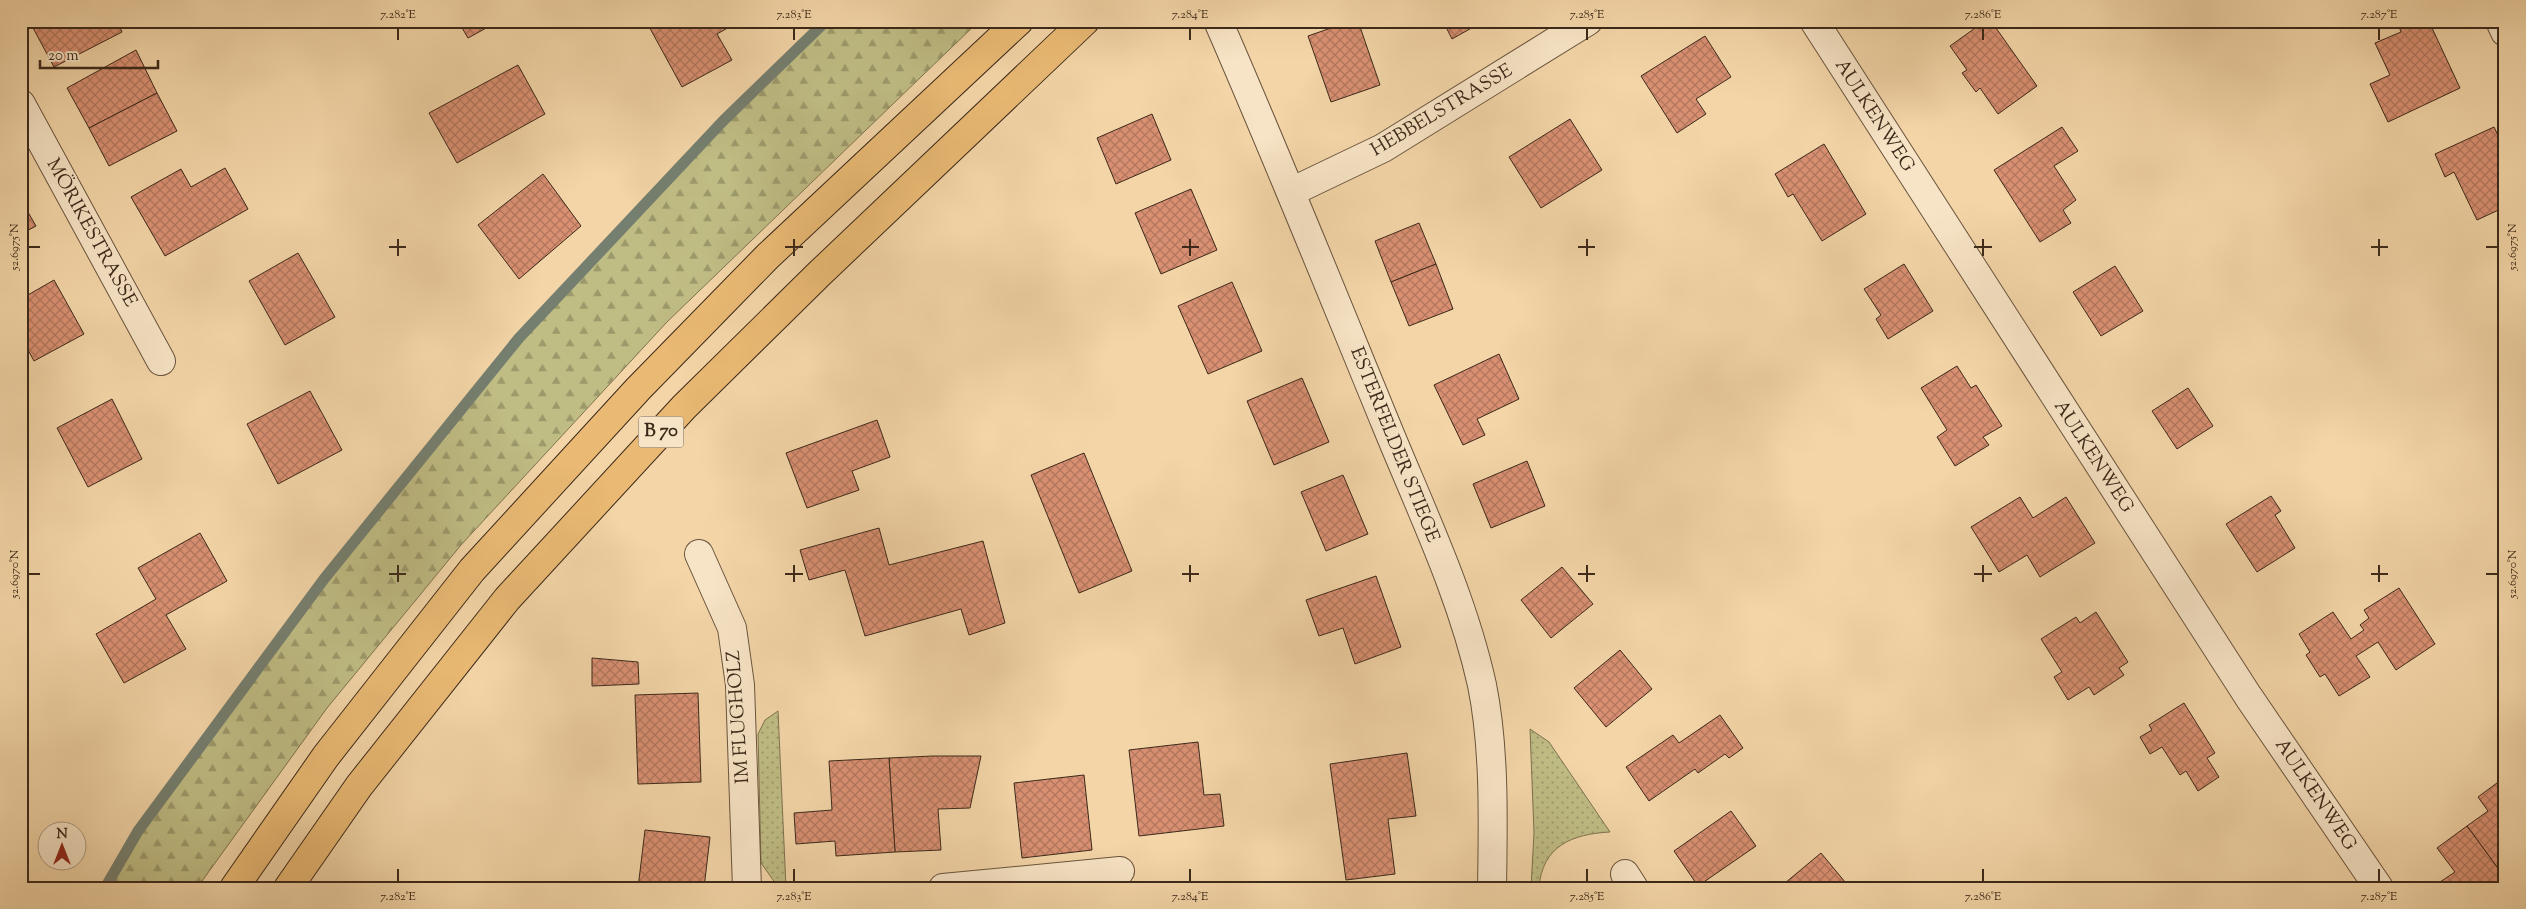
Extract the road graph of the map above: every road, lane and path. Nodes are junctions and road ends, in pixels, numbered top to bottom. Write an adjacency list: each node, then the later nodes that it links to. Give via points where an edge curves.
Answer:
1 (1019, 21): 13 (highway, B 70, via 768,256 638,389 472,570 326,756)
2 (1085, 21): 14 (highway, B 70, via 818,274 684,407 513,592 359,786)
3 (1218, 21): 9 (street, ESTERFELDER STIEGE)
4 (1588, 21): 9 (street, HEBBELSTRASSE, via 1383,148)
5 (1814, 21): 18 (street, AULKENWEG, via 2243,688)
6 (2500, 21): 7 (street)
7 (2505, 32)
8 (21, 104): 10 (street, MÖRIKESTRASSE)
9 (1291, 192): 17 (street, ESTERFELDER STIEGE, via 1463,614 1482,687 1489,745)
10 (161, 361)
11 (699, 554): 15 (street, IM FLUGHOLZ, via 732,628 740,685)
12 (1120, 870): 16 (street)
13 (234, 888)
14 (288, 888)
15 (747, 888)
16 (943, 888)
17 (1492, 888)
18 (2378, 888)

